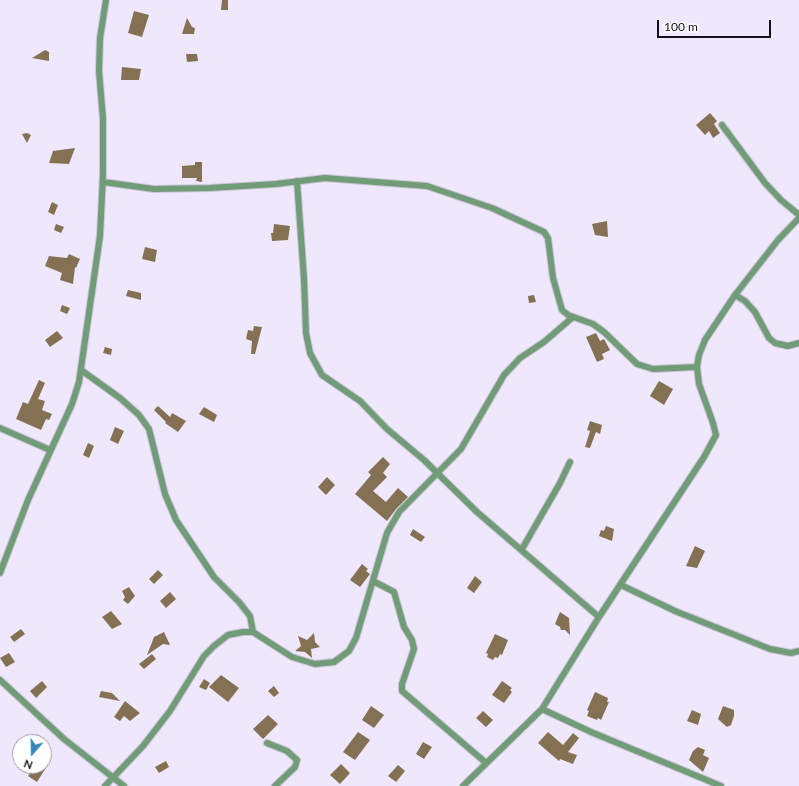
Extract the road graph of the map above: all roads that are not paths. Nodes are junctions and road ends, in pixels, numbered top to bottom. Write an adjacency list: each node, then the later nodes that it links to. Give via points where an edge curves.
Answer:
1 (106, 0): 3 (street, via 100,38 99,71 103,118)
2 (722, 125): 5 (street, via 765,183)
3 (103, 182): 4 (street, via 154,189 183,189); 10 (street, via 100,236)
4 (297, 182): 7 (street, via 325,178 427,186 492,208 534,226 548,238 553,278 562,310); 14 (street, via 306,333 310,353 322,375 360,401)
5 (799, 216): 6 (street)
6 (735, 295): 8 (street, via 755,312 769,338 775,343 788,346); 9 (street, via 705,340)
7 (573, 317): 9 (street, via 593,324 629,358 643,367); 14 (street, via 544,342 520,358 504,375 461,449)
8 (799, 343)
9 (697, 367): 18 (street, via 699,384 716,435)
10 (81, 370): 12 (street, via 72,404); 20 (street, via 120,398 139,415 149,429 165,494 176,520 214,576 250,616)
11 (0, 428): 12 (street)
12 (50, 450): 16 (street)
13 (570, 462): 15 (street)
14 (438, 474): 15 (street, via 477,512); 17 (street, via 399,512 387,532)
15 (522, 549): 19 (street)
16 (0, 573)
17 (373, 581): 20 (street, via 356,638 349,651 334,662 315,664 292,657); 25 (street, via 394,592 404,627 412,640 414,649 402,691)
18 (621, 585): 19 (street); 21 (street, via 675,611 770,649 791,653)
19 (600, 617): 23 (street)
20 (253, 632): 26 (street, via 228,635 204,656 170,711 143,746)
21 (799, 651)
22 (0, 680): 26 (street, via 64,739)
23 (542, 709): 25 (street); 31 (street)
24 (267, 743): 29 (street, via 287,751 297,760 295,767)
25 (485, 762): 30 (street)
26 (113, 777): 27 (street); 28 (street)
27 (105, 786)
28 (124, 786)
29 (275, 786)
30 (462, 786)
31 (721, 786)

